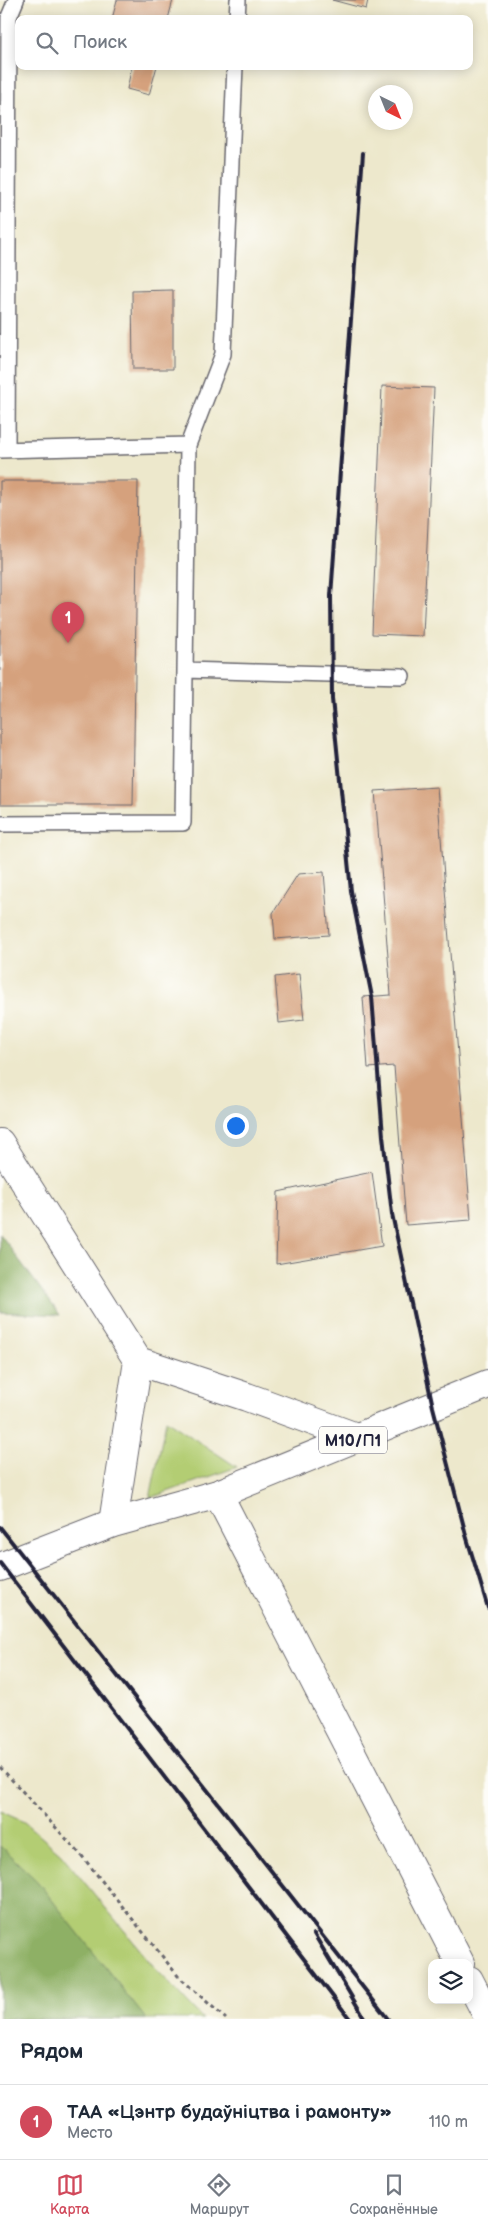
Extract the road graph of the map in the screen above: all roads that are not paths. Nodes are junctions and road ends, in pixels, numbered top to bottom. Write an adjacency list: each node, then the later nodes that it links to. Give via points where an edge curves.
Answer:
1 (16, 0): 6 (lane, via 9,17)
2 (238, 0): 3 (lane)
3 (237, 15)
4 (235, 70): 5 (lane, via 223,354)
5 (188, 445): 6 (lane); 7 (lane)
6 (3, 449)
7 (185, 670): 8 (lane); 9 (lane, via 183,823)
8 (402, 676)
9 (0, 824)
10 (0, 1143): 11 (street)
11 (138, 1361): 13 (street); 15 (street)
12 (488, 1384): 13 (street, М10/П1)
13 (359, 1438): 14 (street, М10/П1)
14 (218, 1494): 15 (street, М10/П1); 17 (street)
15 (113, 1523): 16 (street, М10/П1)
16 (0, 1567)
17 (458, 1959)
18 (473, 1988): 19 (street)
19 (488, 2016)

